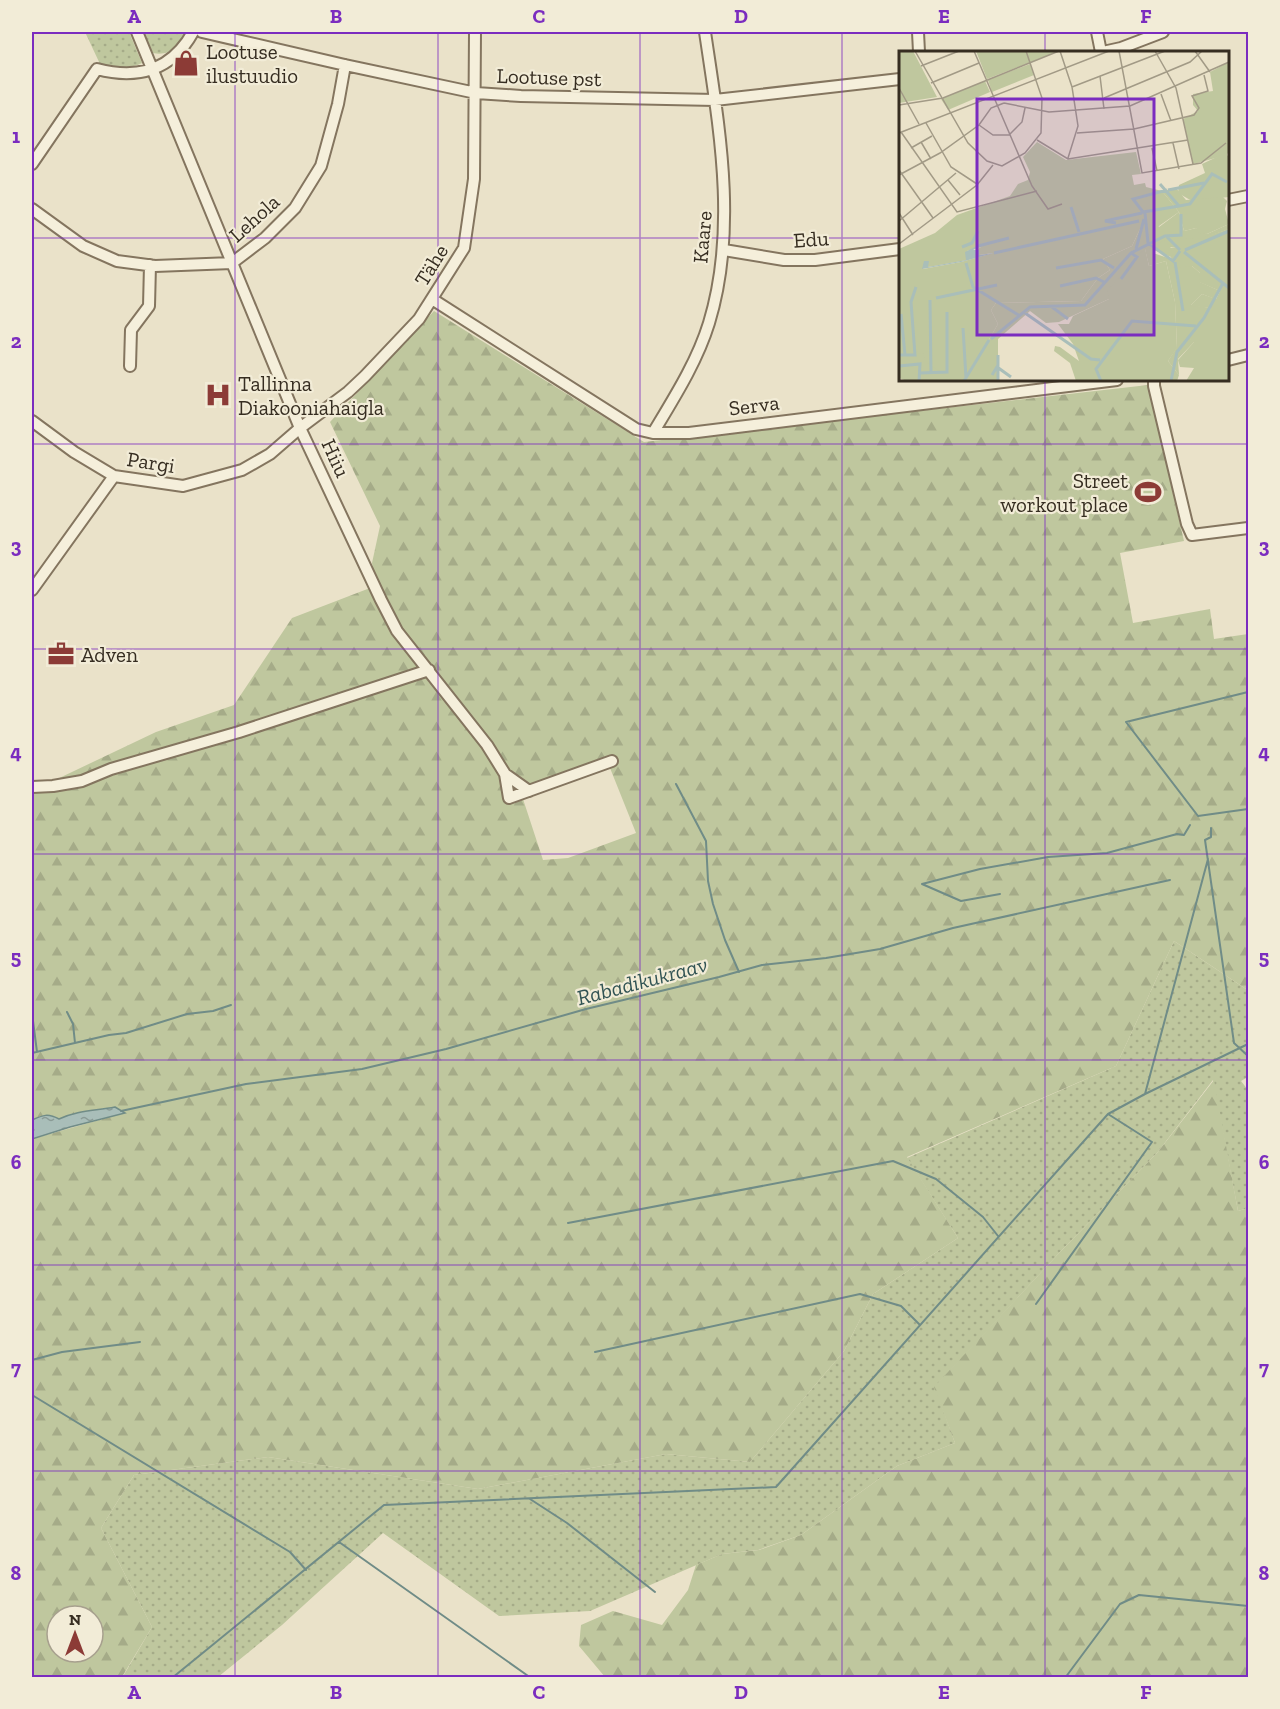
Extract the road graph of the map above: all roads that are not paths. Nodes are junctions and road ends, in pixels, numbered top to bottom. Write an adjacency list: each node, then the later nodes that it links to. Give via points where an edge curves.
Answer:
1 (136, 32): 13 (street, Hiiu)
2 (193, 32): 13 (street, via 177,54)
3 (202, 32): 12 (street, Lootuse pst)
4 (475, 32): 15 (street, Tähe)
5 (705, 32): 16 (street, Kaare)
6 (918, 32): 9 (street)
7 (1097, 32): 10 (street)
8 (1163, 32): 11 (street)
9 (919, 51)
10 (1102, 51)
11 (1107, 51)
12 (345, 65): 15 (street, Lootuse pst); 23 (street, Lehola, via 321,166 295,208)
13 (152, 70): 17 (street, via 113,74 97,69); 23 (street, Hiiu)
14 (899, 79): 16 (street, Lootuse pst)
15 (476, 93): 16 (street, Lootuse pst); 25 (street, Tähe, via 474,179 464,248)
16 (715, 100): 22 (street, Kaare, via 725,198)
17 (32, 164)
18 (1248, 196): 19 (street)
19 (1229, 200)
20 (32, 209): 24 (street, Lehola, via 83,246 117,261)
21 (899, 249): 22 (street, Edu, via 815,260 784,260)
22 (724, 250): 33 (street, Kaare, via 709,323 686,379)
23 (232, 263): 24 (street, Lehola); 32 (street, Hiiu)
24 (150, 265): 28 (street, via 149,306 131,330)
25 (432, 299): 32 (street, Tähe, via 419,319 365,376); 33 (street, Serva, via 636,429)
26 (1248, 355): 27 (street)
27 (1229, 360)
28 (130, 366)
29 (1109, 381): 33 (street, Serva, via 699,431)
30 (1154, 381): 35 (street, via 1192,535)
31 (32, 421): 34 (street, Pargi)
32 (300, 428): 34 (street, Pargi, via 270,454 242,470 183,486); 37 (street, Hiiu, via 397,631)
33 (653, 433)
34 (114, 476): 36 (street)
35 (1248, 528)
36 (32, 590)
37 (429, 670): 39 (street, Hiiu); 40 (street, via 82,781)
38 (612, 761): 41 (street, Hiiu)
39 (505, 774): 41 (street, Hiiu); 41 (street, Hiiu, via 509,798)
40 (32, 788)
41 (528, 791)

